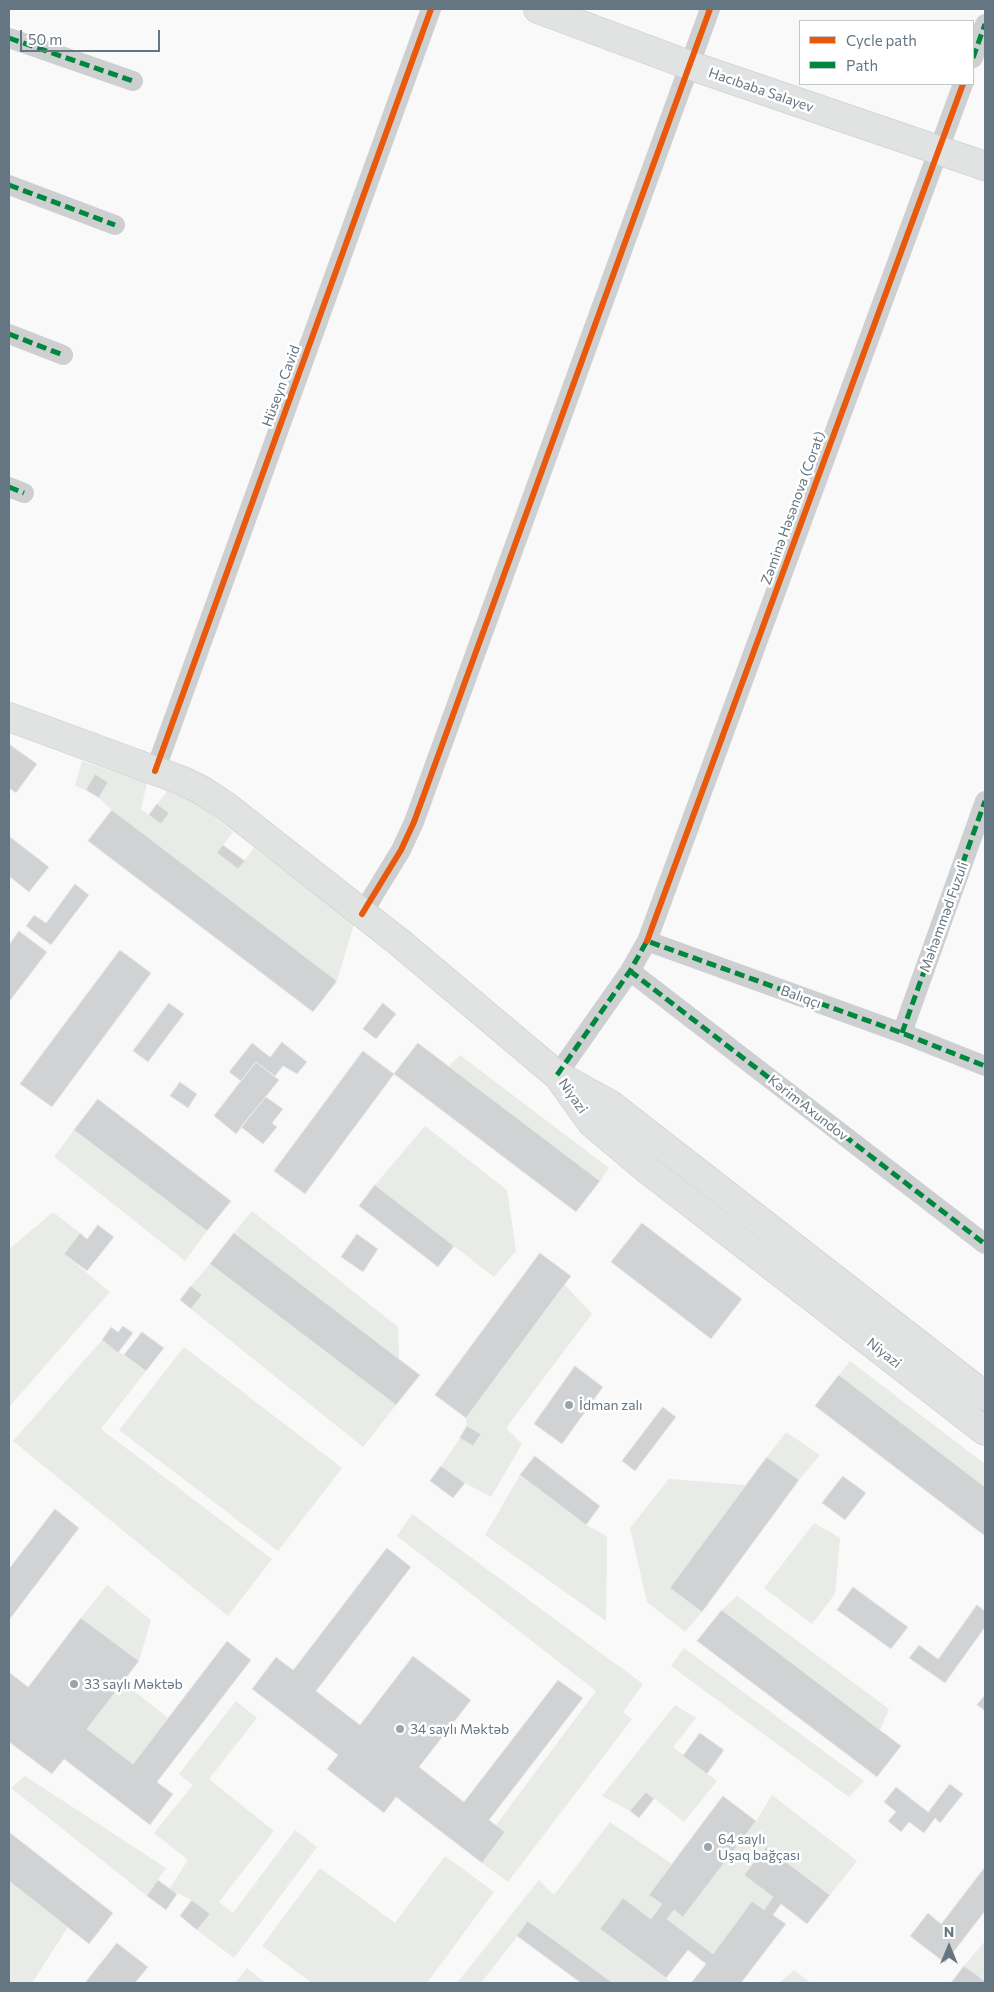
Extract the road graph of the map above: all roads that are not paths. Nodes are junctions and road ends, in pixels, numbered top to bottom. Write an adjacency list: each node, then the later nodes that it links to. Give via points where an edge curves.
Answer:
1 (431, 9): 17 (street, Hüseyn Cavid)
2 (538, 9): 7 (main road, Hacıbaba Salayev)
3 (710, 9): 7 (street)
4 (985, 24): 6 (street)
5 (9, 38): 8 (street)
6 (974, 55)
7 (689, 65): 10 (main road, Hacıbaba Salayev); 19 (street, via 414,822)
8 (133, 81)
9 (963, 85): 10 (street, Zəminə Həsənova (Corat))
10 (939, 150): 11 (main road, Hacıbaba Salayev); 20 (street, Zəminə Həsənova (Corat))
11 (985, 166)
12 (9, 185): 13 (street)
13 (115, 225)
14 (9, 334): 15 (street)
15 (63, 355)
16 (9, 717): 17 (main road)
17 (155, 771): 19 (main road, via 203,791)
18 (985, 801): 22 (street, Məhəmməd Fuzuli)
19 (362, 914): 24 (main road)
20 (647, 941): 21 (street); 22 (street, Balıqçı)
21 (630, 972): 24 (street); 25 (street, Kərim Axundov)
22 (902, 1033): 23 (street, Balıqçı)
23 (985, 1066)
24 (557, 1074): 26 (main road, Niyazi, via 611,1105); 27 (main road, Niyazi, via 592,1124)
25 (985, 1244)
26 (985, 1396)
27 (985, 1430)

